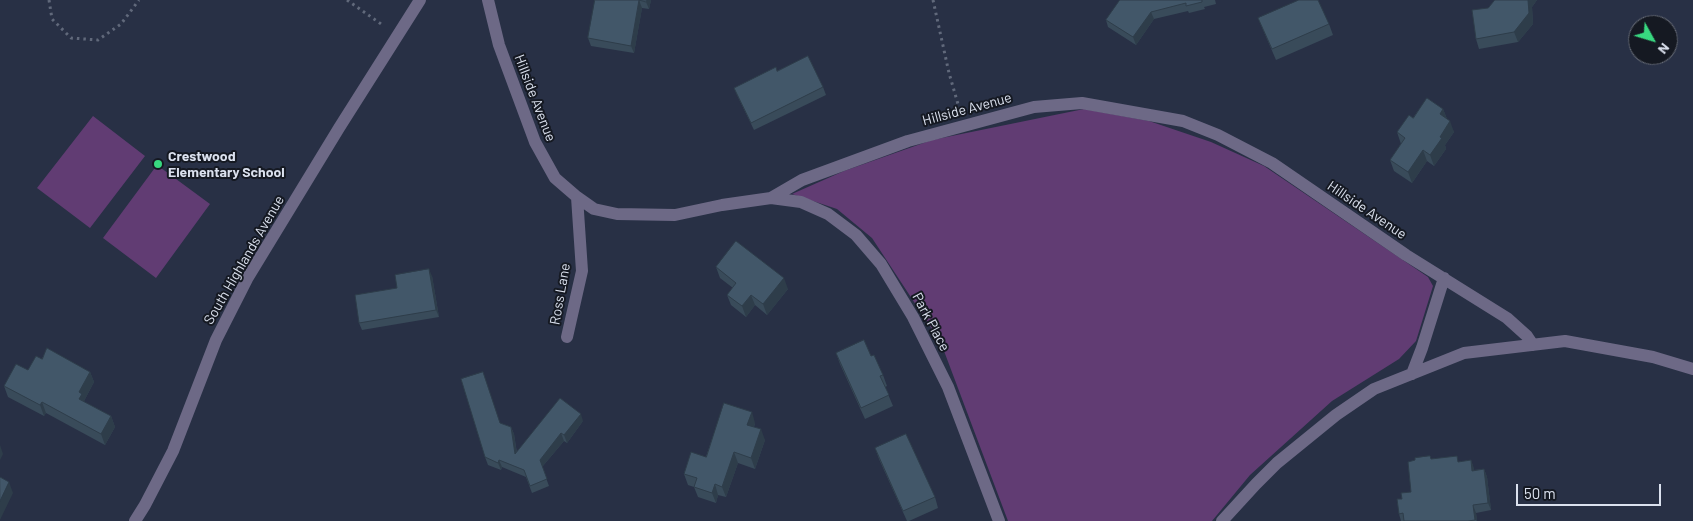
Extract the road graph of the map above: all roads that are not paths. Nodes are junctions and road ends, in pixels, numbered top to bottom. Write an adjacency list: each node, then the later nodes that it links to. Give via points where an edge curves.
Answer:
1 (420, 0): 10 (street, South Highlands Avenue, via 247,279 216,340 174,451)
2 (488, 0): 3 (street, Hillside Avenue, via 499,45 534,142 555,178)
3 (577, 196): 4 (street, Hillside Avenue, via 594,209 617,214 666,215); 6 (street, Ross Lane, via 582,270)
4 (771, 198): 5 (street, Hillside Avenue, via 802,180 908,141 1034,107 1082,103 1183,122 1218,135 1272,163); 11 (street, Park Place, via 801,202 828,214 856,235 881,264 913,317 948,387)
5 (1444, 278): 7 (street, Hillside Avenue, via 1507,318); 9 (street)
6 (567, 337)
7 (1533, 345): 8 (street, via 1565,341 1653,357); 9 (street, via 1464,352)
8 (1693, 369)
9 (1412, 374): 12 (street, via 1374,389 1336,415 1277,463)
10 (134, 521)
11 (1000, 521)
12 (1222, 521)

